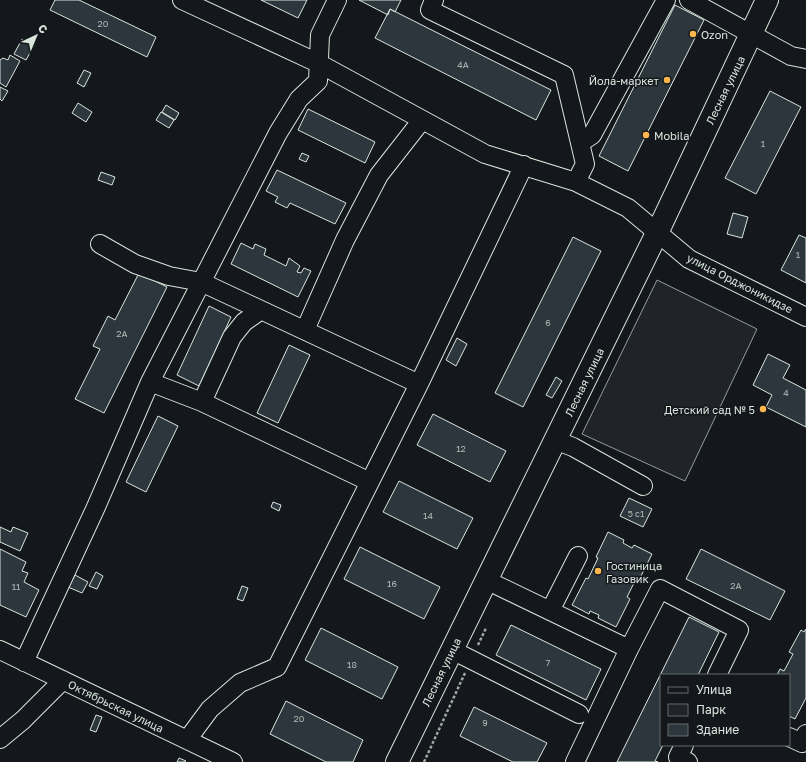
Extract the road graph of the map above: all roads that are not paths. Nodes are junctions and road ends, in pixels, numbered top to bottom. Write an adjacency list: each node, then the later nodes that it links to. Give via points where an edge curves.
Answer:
1 (182, 0): 9 (street, улица Орджоникидзе)
2 (337, 0): 9 (street, via 320,35)
3 (434, 0): 11 (street, via 430,10 564,75)
4 (666, 0): 11 (street, via 592,135)
5 (689, 0): 7 (street)
6 (767, 0): 7 (main road, Лесная улица)
7 (752, 36): 8 (street, via 791,56); 14 (main road, Лесная улица)
8 (806, 59)
9 (320, 64): 10 (street, улица Орджоникидзе); 16 (street, via 318,81 298,99 278,133)
10 (422, 120): 12 (street, улица Орджоникидзе, via 485,154); 19 (street, via 380,175 346,240)
11 (580, 143): 13 (street, via 585,164)
12 (524, 165): 13 (street, улица Орджоникидзе); 21 (street)
13 (576, 182): 14 (street, улица Орджоникидзе, via 628,208)
14 (658, 231): 18 (street, улица Орджоникидзе, via 689,259); 23 (main road, Лесная улица)
15 (100, 244): 16 (street, via 135,264 169,276)
16 (201, 282): 17 (street); 20 (street)
17 (261, 310): 19 (street); 22 (street, via 244,322 232,337)
18 (806, 317)
19 (305, 330): 21 (street)
20 (150, 382): 22 (street); 32 (street, via 96,507)
21 (419, 384): 24 (street)
22 (202, 402): 24 (street)
23 (555, 440): 25 (street, via 573,447); 27 (main road, Лесная улица)
24 (370, 482): 39 (street, via 277,667 240,683 210,709)
25 (643, 486)
26 (578, 556): 28 (street)
27 (486, 580): 28 (street); 31 (main road, Лесная улица)
28 (550, 610): 29 (street)
29 (629, 649): 33 (street, via 660,589 738,630); 43 (street)
30 (0, 650): 32 (street, Октябрьская улица)
31 (452, 650): 35 (street); 42 (main road, Лесная улица)
32 (24, 662): 34 (street, Октябрьская улица)
33 (717, 674)
34 (63, 680): 38 (street); 39 (street, Октябрьская улица)
35 (579, 714)
36 (806, 734): 37 (street, via 802,743)
37 (790, 737)
38 (0, 739)
39 (187, 740): 41 (street, Октябрьская улица)
40 (684, 746): 44 (street, via 678,757)
41 (233, 762)
42 (397, 762)
43 (575, 762)
44 (688, 762)

